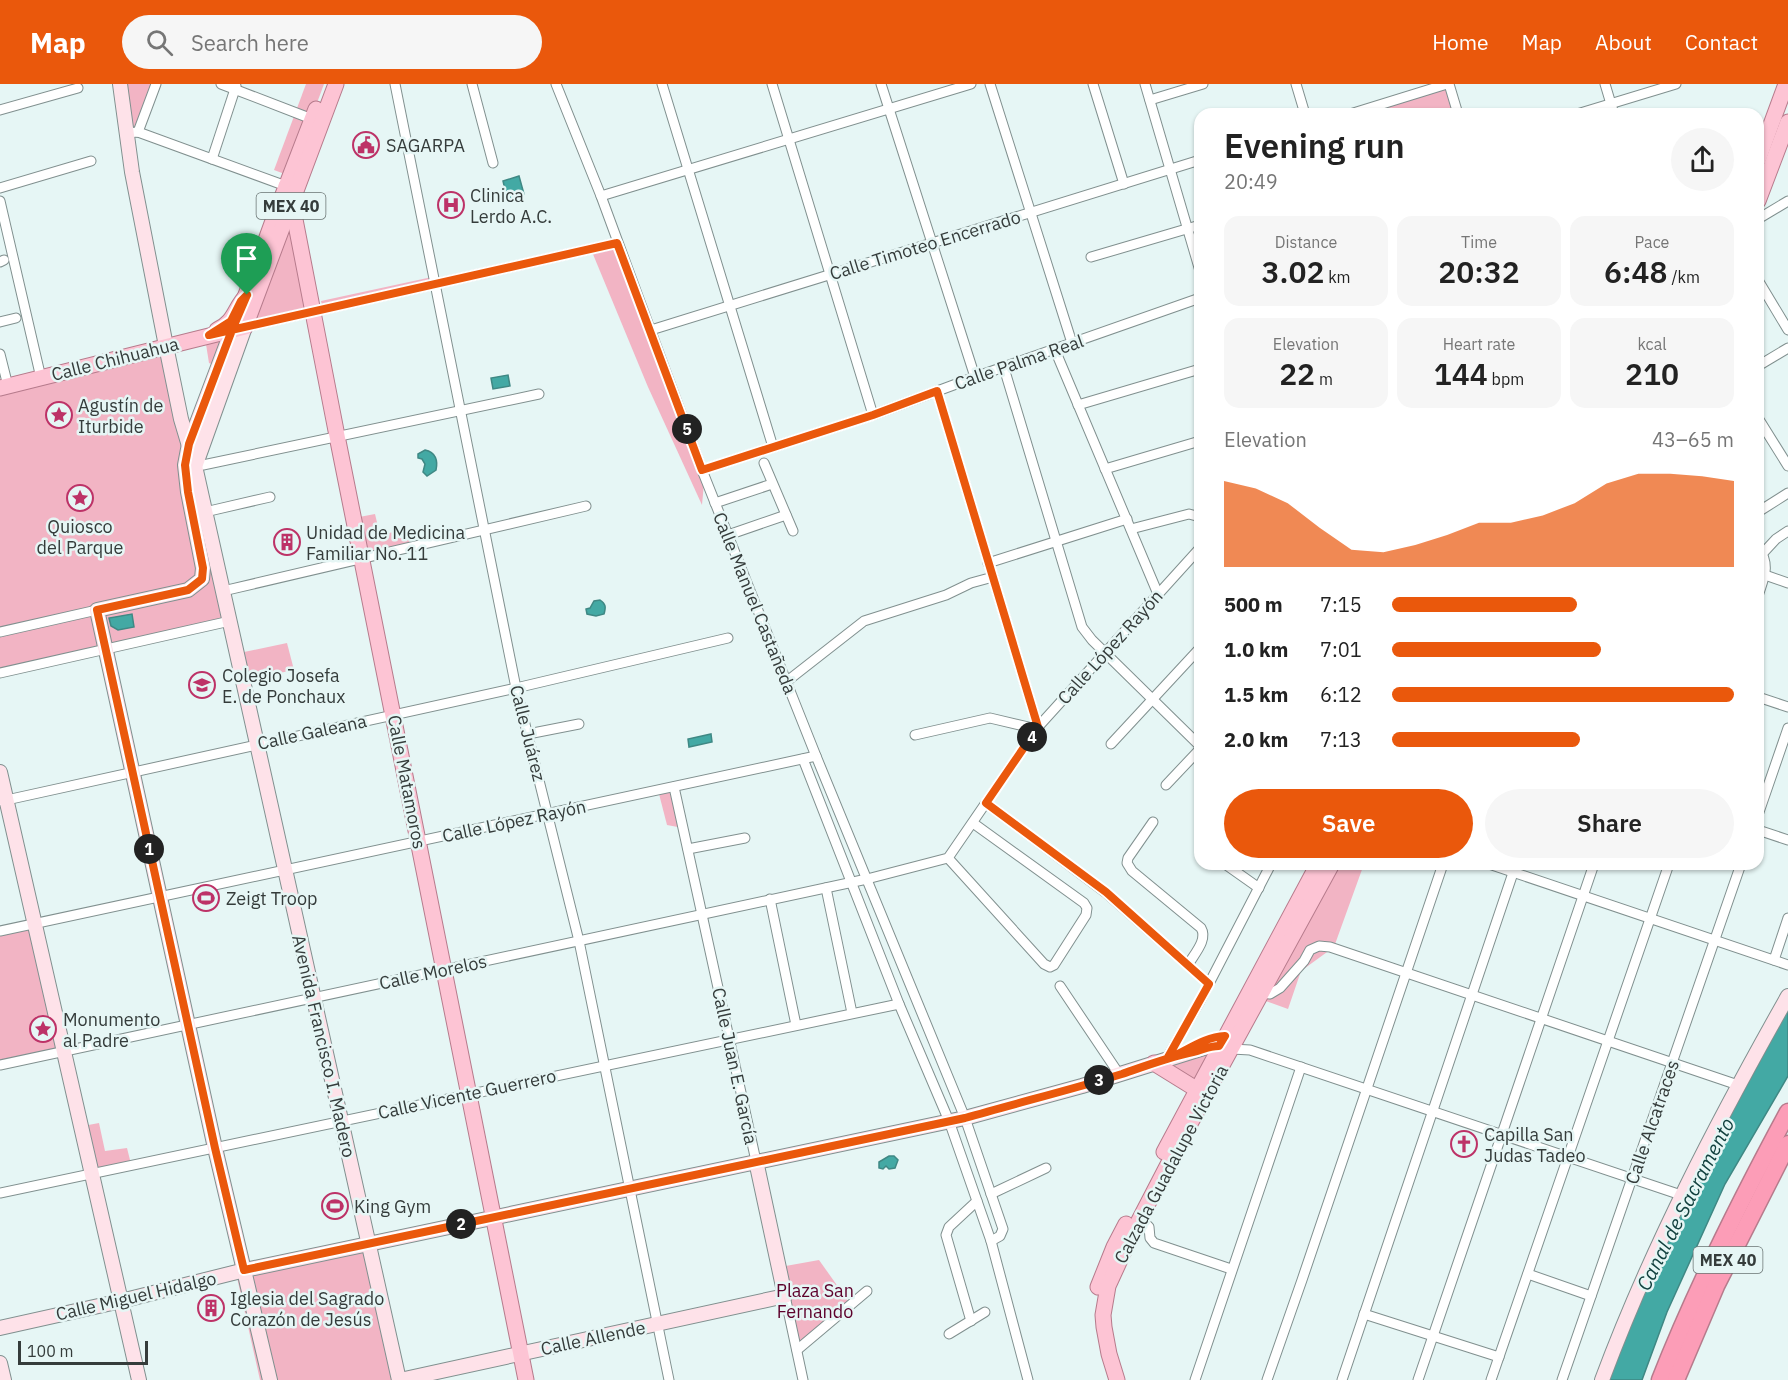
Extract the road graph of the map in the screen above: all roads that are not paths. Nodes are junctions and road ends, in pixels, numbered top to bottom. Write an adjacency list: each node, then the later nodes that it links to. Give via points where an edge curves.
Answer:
1 (120, 84): 36 (main road)
2 (156, 84): 36 (street)
3 (221, 84): 22 (street)
4 (325, 84): 33 (main road, MEX 40)
5 (336, 84): 51 (main road, MEX 40)
6 (395, 84): 61 (street, Calle Juárez)
7 (472, 84): 41 (street)
8 (556, 84): 48 (street, Calle Manuel Castañeda)
9 (662, 84): 42 (street)
10 (772, 84): 37 (street)
11 (881, 84): 31 (street)
12 (971, 84): 31 (street)
13 (990, 84): 52 (street)
14 (1093, 84): 44 (street)
15 (1145, 84): 24 (street)
16 (1203, 84): 24 (street)
17 (1296, 84): 26 (street)
18 (1448, 84): 27 (street); 28 (street)
19 (1605, 84): 25 (street)
20 (1676, 84): 25 (street)
21 (1786, 84): 35 (main road)
22 (236, 87): 33 (street); 38 (street)
23 (78, 88): 32 (street)
24 (1150, 100): 43 (street)
25 (1611, 104): 29 (street); 30 (street)
26 (1303, 108)
27 (1370, 108)
28 (1456, 108)
29 (1597, 108)
30 (1612, 108)
31 (889, 109): 37 (street); 57 (street)
32 (0, 110)
33 (312, 119): 46 (main road, MEX 40)
34 (1788, 122): 45 (main road)
35 (1764, 129)
36 (133, 132): 38 (street); 74 (main road, via 132,172)
37 (789, 139): 42 (street); 60 (street)
38 (212, 159): 46 (street)
39 (91, 161): 47 (street)
40 (1194, 162): 43 (street, Calle Timoteo Encerrado)
41 (493, 163)
42 (689, 169): 48 (street); 65 (street)
43 (1170, 170): 44 (street, Calle Timoteo Encerrado); 55 (street)
44 (1124, 184): 52 (street, Calle Timoteo Encerrado)
45 (1764, 185)
46 (286, 186): 51 (main road, Calle Matamoros); 63 (main road, MEX 40)
47 (0, 188)
48 (601, 196): 56 (street, Calle Manuel Castañeda)
49 (0, 201): 82 (street)
50 (1788, 201): 53 (street)
51 (292, 204): 66 (main road, Calle Matamoros); 69 (main road, MEX 40)
52 (1031, 213): 57 (street, Calle Timoteo Encerrado); 73 (street)
53 (1764, 215)
54 (1194, 227): 55 (street)
55 (1188, 229): 58 (street); 59 (street)
56 (617, 243): 61 (street, Calle Chihuahua); 70 (street, Calle Manuel Castañeda)
57 (932, 243): 60 (street, Calle Timoteo Encerrado); 81 (street)
58 (1194, 250)
59 (1091, 257)
60 (830, 274): 65 (street, Calle Timoteo Encerrado); 88 (street)
61 (435, 284): 66 (street, Calle Chihuahua); 87 (street, Calle Juárez)
62 (1764, 290): 71 (street)
63 (247, 295): 69 (main road, MEX 40); 72 (main road, via 231,321)
64 (1194, 300): 73 (street, Calle Palma Real)
65 (730, 305): 70 (street, Calle Timoteo Encerrado); 93 (street)
66 (314, 312): 69 (street, Calle Chihuahua); 90 (main road, Calle Matamoros)
67 (16, 318): 68 (street)
68 (0, 322)
69 (238, 329): 72 (main road, Calle Chihuahua); 92 (main road, MEX 40); 95 (main road, MEX 40)
70 (651, 330): 98 (street, Calle Manuel Castañeda)
71 (1788, 330)
72 (209, 335): 74 (main road, Calle Chihuahua)
73 (1072, 344): 76 (street, Calle Palma Real)
74 (166, 346): 82 (main road, Calle Chihuahua); 92 (main road)
75 (1788, 348): 78 (street)
76 (1055, 350): 79 (street, Calle Palma Real); 86 (street)
77 (0, 354): 83 (street)
78 (1764, 362)
79 (1004, 368): 81 (street, Calle Palma Real); 114 (street)
80 (1194, 371): 86 (street)
81 (975, 377): 84 (street, Calle Palma Real)
82 (41, 378): 83 (main road, Calle Chihuahua)
83 (4, 387)
84 (937, 391): 88 (street, Calle Palma Real); 119 (street)
85 (539, 394): 87 (street)
86 (1078, 405): 97 (street)
87 (460, 410): 90 (street); 110 (street, Calle Juárez)
88 (873, 415): 93 (street, Calle Palma Real)
89 (1764, 428): 96 (street)
90 (337, 436): 95 (street); 117 (main road, Calle Matamoros)
91 (1194, 443): 97 (street)
92 (189, 444): 95 (main road, MEX 40)
93 (773, 447): 98 (street, Calle Palma Real)
94 (764, 463): 99 (street)
95 (190, 465): 105 (main road, Avenida Francisco I. Madero / MEX 40); 126 (main road, MEX 40, via 188,492 202,579 188,590)
96 (1788, 466)
97 (1105, 469): 108 (street)
98 (702, 470): 102 (street, Calle Manuel Castañeda)
99 (772, 484): 102 (street); 106 (street)
100 (1788, 493): 104 (street)
101 (270, 497): 105 (street)
102 (715, 503): 113 (street, Calle Manuel Castañeda)
103 (586, 506): 110 (street)
104 (1764, 508)
105 (205, 512): 124 (main road, Avenida Francisco I. Madero / MEX 40)
106 (786, 515): 111 (street); 113 (street)
107 (1194, 515): 109 (street)
108 (1126, 519): 109 (street); 114 (street)
109 (1131, 529): 125 (street)
110 (484, 530): 117 (street); 135 (street, Calle Juárez)
111 (793, 531)
112 (1788, 531): 115 (street)
113 (728, 535): 134 (street, Calle Manuel Castañeda)
114 (1055, 541): 119 (street); 131 (street, via 1082,627)
115 (1764, 547)
116 (1194, 555): 125 (street, Calle López Rayón)
117 (362, 558): 124 (street); 139 (main road, Calle Matamoros)
118 (1764, 559): 120 (street)
119 (988, 563): 121 (street)
120 (1765, 575): 122 (street); 123 (street)
121 (993, 577): 134 (street, via 864,621); 141 (street)
122 (1764, 578)
123 (1788, 583)
124 (223, 591): 127 (main road, Avenida Francisco I. Madero / MEX 40)
125 (1158, 594): 131 (street, Calle López Rayón)
126 (97, 610): 128 (street); 130 (main road)
127 (230, 621): 130 (street); 146 (main road, Avenida Francisco I. Madero / MEX 40)
128 (0, 632)
129 (728, 638): 135 (street, Calle Galeana)
130 (106, 649): 133 (street); 151 (main road)
131 (1104, 652): 136 (street); 141 (street, Calle López Rayón)
132 (1194, 654): 136 (street)
133 (0, 673)
134 (786, 682): 149 (street, Calle Manuel Castañeda)
135 (516, 688): 139 (street, Calle Galeana); 143 (street, Calle Juárez)
136 (1152, 699): 145 (street); 147 (street)
137 (1764, 699): 138 (street)
138 (1788, 707)
139 (394, 714): 146 (street, Calle Galeana); 164 (main road, Calle Matamoros)
140 (579, 724): 143 (street)
141 (1038, 728): 144 (street, via 990,718); 157 (street, Calle López Rayón)
142 (1788, 728): 155 (street)
143 (528, 734): 158 (street, Calle Juárez)
144 (915, 735)
145 (1194, 741)
146 (257, 744): 151 (street, Calle Galeana); 167 (main road, Avenida Francisco I. Madero / MEX 40)
147 (1111, 744)
148 (1194, 754): 153 (street)
149 (816, 756): 150 (street, Calle López Rayón); 178 (street, Calle Manuel Castañeda)
150 (803, 759): 154 (street, Calle López Rayón); 179 (street)
151 (132, 771): 156 (street, Calle Galeana); 183 (main road)
152 (0, 772): 156 (main road)
153 (1166, 785)
154 (674, 787): 158 (street, Calle López Rayón); 165 (street, Calle Juan E. García)
155 (1764, 798)
156 (3, 801): 188 (main road)
157 (986, 803): 160 (street, Calle López Rayón); 193 (street, via 1106,892)
158 (548, 814): 164 (street, Calle López Rayón); 191 (street, Calle Juárez)
159 (1153, 822): 193 (street, via 1127,863 1204,933)
160 (973, 823): 166 (street, Calle López Rayón); 166 (street, via 1086,905 1086,915 1054,965 1044,964)
161 (1764, 832): 163 (street)
162 (745, 838): 165 (street)
163 (1788, 840)
164 (419, 841): 167 (street, Calle López Rayón); 195 (main road, Calle Matamoros)
165 (688, 849): 185 (street, Calle Juan E. García)
166 (948, 858): 178 (street)
167 (285, 870): 183 (street, Calle López Rayón); 202 (main road, Avenida Francisco I. Madero / MEX 40)
168 (1234, 870): 181 (street)
169 (1268, 870): 181 (street)
170 (1315, 870): 210 (main road, Calzada Guadalupe Victoria)
171 (1329, 870): 199 (main road, Calzada Guadalupe Victoria)
172 (1441, 870): 196 (street)
173 (1514, 870): 200 (street)
174 (1520, 870): 182 (street)
175 (1592, 870): 182 (street)
176 (1667, 870): 186 (street)
177 (1739, 870): 190 (street, Calle Alcatraces)
178 (867, 879): 179 (street, Calle Morelos); 224 (street, Calle Manuel Castañeda)
179 (852, 882): 180 (street, Calle Morelos); 203 (street)
180 (826, 888): 184 (street, Calle Morelos); 204 (street)
181 (1259, 888): 197 (street)
182 (1583, 896): 186 (street); 205 (street)
183 (160, 897): 188 (street, Calle López Rayón); 206 (main road)
184 (770, 900): 185 (street, Calle Morelos); 207 (street)
185 (702, 914): 191 (street, Calle Morelos); 208 (street, Calle Juan E. García)
186 (1650, 918): 190 (street); 209 (street)
187 (1788, 918): 192 (street)
188 (36, 924): 189 (street, Calle López Rayón); 211 (main road)
189 (0, 931)
190 (1715, 940): 192 (street); 213 (street, Calle Alcatraces)
191 (579, 941): 195 (street, Calle Morelos); 215 (street, Calle Juárez)
192 (1774, 960): 194 (street)
193 (1188, 965): 197 (street)
194 (1788, 965)
195 (445, 969): 202 (street, Calle Morelos); 221 (main road, Calle Matamoros)
196 (1407, 973): 199 (street, via 1319,946 1310,950 1280,988 1270,994); 200 (street); 220 (street)
197 (1209, 984): 212 (street)
198 (1060, 986): 217 (street)
199 (1261, 993): 210 (main road, Calzada Guadalupe Victoria)
200 (1472, 995): 205 (street); 222 (street)
201 (1788, 996): 218 (main road)
202 (314, 998): 206 (street, Calle Morelos); 225 (main road, Avenida Francisco I. Madero / MEX 40)
203 (899, 1004): 204 (street, Calle Vicente Guerrero); 226 (street)
204 (852, 1013): 207 (street, Calle Vicente Guerrero)
205 (1541, 1018): 209 (street); 227 (street)
206 (188, 1025): 211 (street, Calle Morelos); 229 (main road)
207 (796, 1025): 208 (street, Calle Vicente Guerrero)
208 (729, 1039): 215 (street, Calle Vicente Guerrero); 231 (street, Calle Juan E. García)
209 (1608, 1041): 213 (street); 230 (street)
210 (1228, 1042): 212 (main road, Calle Miguel Hidalgo, via 1214,1036); 216 (street); 219 (main road, Calzada Guadalupe Victoria); 241 (main road, Calzada Guadalupe Victoria)
211 (65, 1051): 214 (street, Calle Morelos); 233 (main road)
212 (1161, 1061): 217 (main road, Calle Miguel Hidalgo); 219 (main road)
213 (1673, 1063): 218 (street); 234 (street, Calle Alcatraces)
214 (0, 1065)
215 (604, 1065): 221 (street, Calle Vicente Guerrero); 235 (street, Calle Juárez)
216 (1301, 1067): 220 (street); 244 (street)
217 (1119, 1074): 224 (main road, Calle Miguel Hidalgo)
218 (1738, 1085): 238 (main road)
219 (1196, 1089): 270 (main road, Calzada Guadalupe Victoria, via 1114,1247 1098,1286 1095,1329)
220 (1367, 1089): 222 (street); 273 (street)
221 (470, 1094): 225 (street, Calle Vicente Guerrero); 240 (main road, Calle Matamoros)
222 (1432, 1111): 227 (street); 252 (street)
223 (1788, 1112): 279 (highway, MEX 40, via 1724,1235)
224 (965, 1118): 226 (main road, Calle Miguel Hidalgo); 237 (street, Calle Manuel Castañeda)
225 (341, 1121): 229 (street, Calle Vicente Guerrero); 243 (main road, Avenida Francisco I. Madero / MEX 40)
226 (948, 1121): 231 (main road, Calle Miguel Hidalgo); 239 (street)
227 (1502, 1135): 230 (street); 257 (street)
228 (1788, 1144): 280 (highway, MEX 40, via 1724,1268)
229 (215, 1148): 233 (street, Calle Vicente Guerrero); 245 (main road)
230 (1568, 1157): 234 (street); 246 (street)
231 (756, 1161): 235 (main road, Calle Miguel Hidalgo); 248 (main road, Calle Juan E. García)
232 (1046, 1168): 237 (street)
233 (93, 1174): 236 (street, Calle Vicente Guerrero); 250 (main road)
234 (1633, 1178): 238 (street); 249 (street, Calle Alcatraces)
235 (630, 1188): 240 (main road, Calle Miguel Hidalgo); 254 (street, Calle Juárez)
236 (0, 1193)
237 (991, 1194): 242 (street, Calle Manuel Castañeda, via 1003,1232)
238 (1681, 1195): 278 (main road)
239 (977, 1201): 242 (street); 253 (street, via 949,1227 946,1235)
240 (494, 1217): 243 (main road, Calle Miguel Hidalgo); 259 (main road, Calle Matamoros)
241 (1140, 1218): 244 (street, via 1149,1227 1154,1243); 271 (main road, Calzada Guadalupe Victoria, via 1105,1300 1106,1340)
242 (991, 1241): 269 (street)
243 (369, 1244): 245 (main road, Calle Miguel Hidalgo); 265 (main road, Avenida Francisco I. Madero)
244 (1231, 1269): 272 (street)
245 (244, 1270): 250 (main road, Calle Miguel Hidalgo); 264 (main road)
246 (1528, 1274): 249 (street); 260 (street)
247 (867, 1291): 258 (street)
248 (785, 1296): 254 (main road, Calle Allende); 258 (street, Calle Juan E. García)
249 (1591, 1296): 277 (street, Calle Alcatraces)
250 (121, 1301): 255 (main road, Calle Miguel Hidalgo); 263 (main road)
251 (985, 1312): 253 (street)
252 (1364, 1314): 257 (street); 274 (street)
253 (971, 1321): 256 (street)
254 (658, 1323): 259 (main road, Calle Allende); 267 (street, Calle Juárez)
255 (0, 1328)
256 (949, 1334)
257 (1433, 1336): 260 (street); 275 (street)
258 (797, 1350): 268 (street, Calle Juan E. García)
259 (520, 1354): 265 (main road, Calle Allende); 266 (main road, Calle Matamoros)
260 (1499, 1357): 276 (street)
261 (0, 1363): 262 (main road)
262 (4, 1380)
263 (139, 1380)
264 (270, 1380)
265 (400, 1380)
266 (526, 1380)
267 (669, 1380)
268 (803, 1380)
269 (1025, 1380)
270 (1107, 1380)
271 (1117, 1380)
272 (1194, 1380)
273 (1267, 1380)
274 (1342, 1380)
275 (1418, 1380)
276 (1491, 1380)
277 (1563, 1380)
278 (1602, 1380)
279 (1660, 1380)
280 (1676, 1380)

